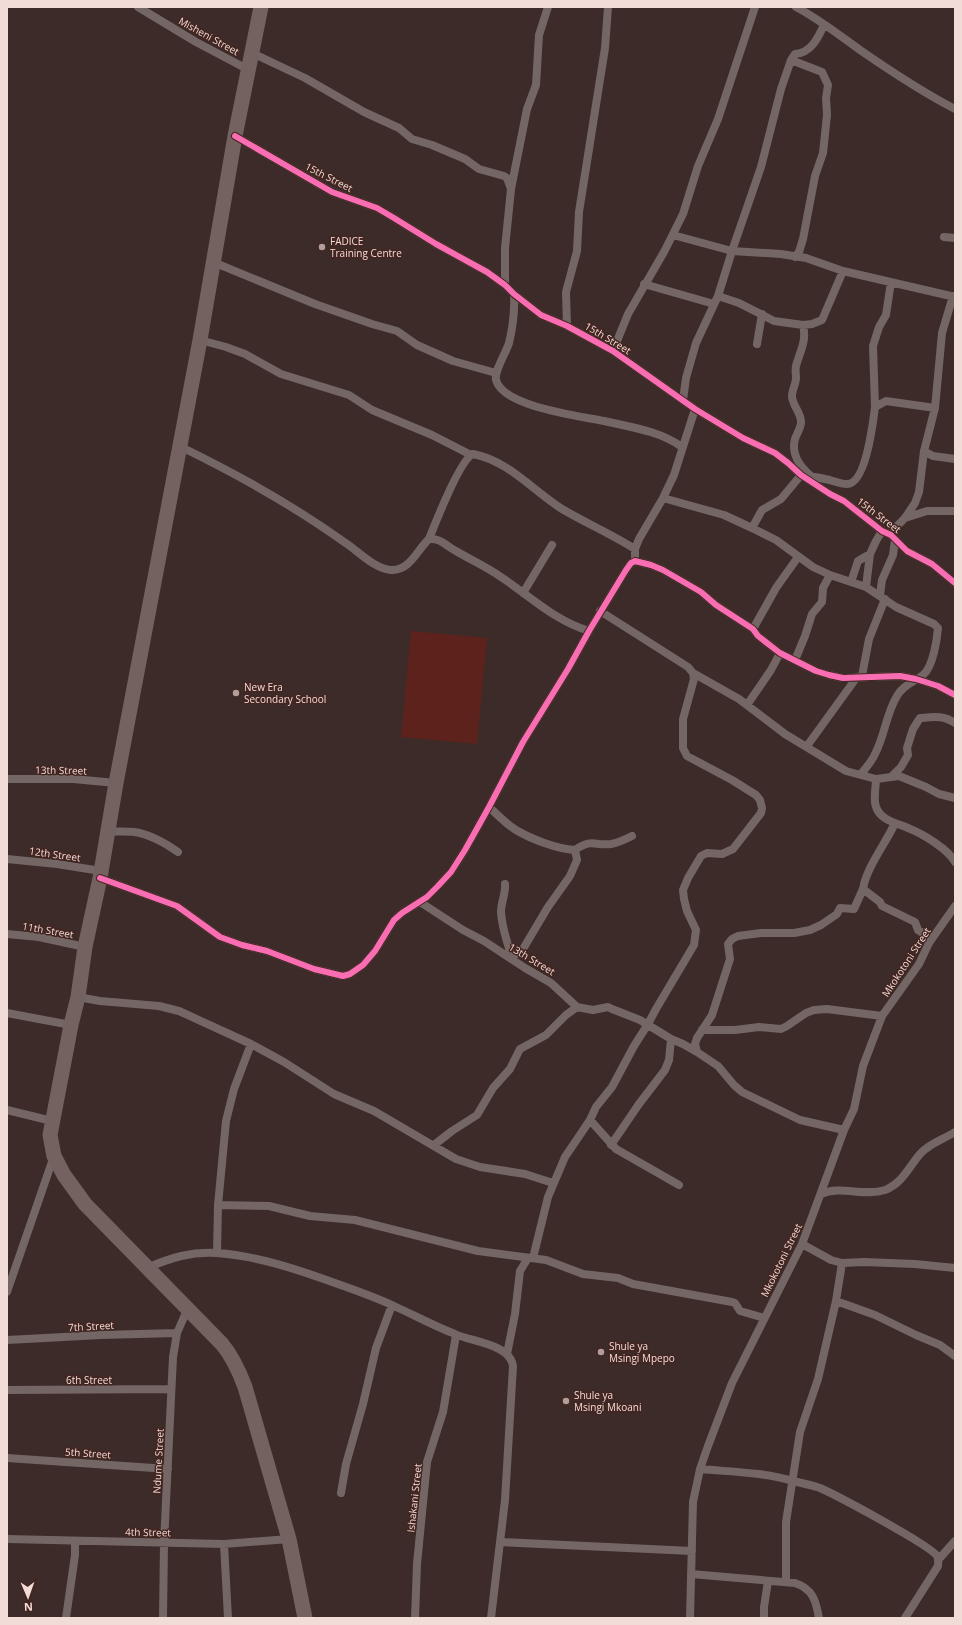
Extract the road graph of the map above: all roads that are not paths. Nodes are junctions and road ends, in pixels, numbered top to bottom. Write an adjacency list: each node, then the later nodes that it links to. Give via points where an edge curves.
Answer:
1 (138, 7): 10 (street, Misheni Street)
2 (261, 7): 8 (highway)
3 (548, 7): 13 (street, via 539,35 536,85 527,109)
4 (608, 7): 30 (street, via 605,48 579,212 577,251 566,292)
5 (756, 7): 14 (street, via 718,118)
6 (796, 7): 7 (street)
7 (824, 25): 9 (street, via 807,51 804,54 795,54); 11 (street)
8 (252, 53): 10 (highway); 13 (street, via 399,128 412,139 465,159 479,169 504,176)
9 (791, 60): 17 (street, via 761,167); 18 (street, via 822,72 828,85 823,153 816,172 803,239 799,252)
10 (249, 70): 12 (highway)
11 (955, 109)
12 (235, 136): 19 (highway); 23 (street, 15th Street, via 332,192 377,208)
13 (511, 189): 23 (street, via 505,248)
14 (673, 235): 17 (street); 22 (street)
15 (944, 237): 16 (street)
16 (955, 238)
17 (732, 251): 18 (street); 25 (street)
18 (794, 257): 20 (street, via 812,260)
19 (213, 262): 31 (highway); 34 (street, via 315,304 397,331 417,345 453,361)
20 (843, 271): 21 (street); 29 (street, via 822,320)
21 (890, 282): 26 (street); 36 (street, via 886,314 873,346)
22 (644, 284): 27 (street); 33 (street)
23 (505, 285): 24 (street, 15th Street)
24 (514, 294): 30 (street, 15th Street, via 541,315); 34 (street, via 515,307 510,336)
25 (718, 296): 27 (street); 28 (street)
26 (954, 297): 37 (street, via 942,333)
27 (714, 304): 35 (street, via 696,343)
28 (762, 314): 29 (street, via 774,321); 32 (street)
29 (803, 325): 45 (street, via 806,335 796,368 796,382 792,395 801,420 794,450 801,466)
30 (567, 326): 33 (street, 15th Street)
31 (200, 340): 39 (highway); 42 (street, via 226,346 281,374 348,395 372,410 432,435)
32 (758, 344)
33 (613, 351): 35 (street, 15th Street)
34 (496, 373): 40 (street, via 499,385 519,400 568,415 652,433)
35 (683, 400): 38 (street, 15th Street)
36 (875, 407): 37 (street, via 881,402 891,401); 45 (street, via 862,472 858,478 848,484)
37 (935, 408): 41 (street)
38 (695, 409): 40 (street); 44 (street, 15th Street, via 743,438 775,453)
39 (178, 446): 52 (street, via 272,496 383,568 402,568); 80 (highway)
40 (682, 447): 46 (street, via 674,475)
41 (924, 451): 43 (street, via 933,456); 48 (street, via 919,492)
42 (471, 455): 52 (street, via 449,491); 54 (street, via 507,467 562,509)
43 (955, 459)
44 (801, 475): 45 (street); 49 (street, via 781,499 762,510); 50 (street, 15th Street, via 844,501)
45 (811, 476)
46 (663, 498): 49 (street, via 724,515); 54 (street)
47 (955, 511): 48 (street, via 927,511)
48 (905, 518): 51 (street, via 898,525)
49 (752, 528): 56 (street, via 776,540)
50 (882, 531): 51 (street, 15th Street); 55 (street)
51 (893, 537): 60 (street, 15th Street, via 907,551 932,564); 63 (street, via 893,555 882,580)
52 (429, 539): 62 (street, via 442,541)
53 (552, 544): 62 (street)
54 (635, 549): 57 (street)
55 (870, 554): 59 (street, via 858,561); 61 (street)
56 (798, 557): 58 (street); 65 (street, via 776,588)
57 (635, 561): 64 (street, 12th Street, via 626,570); 65 (street, via 663,570 701,592)
58 (830, 575): 59 (street); 68 (street, via 823,588 822,602 812,614)
59 (851, 582): 61 (street)
60 (955, 583)
61 (866, 587): 63 (street)
62 (523, 593): 66 (street, via 565,621)
63 (882, 597): 70 (street); 71 (street, via 938,628 932,659 924,675)
64 (600, 611): 66 (street, 12th Street); 69 (street, via 688,667)
65 (753, 629): 67 (street)
66 (589, 631): 82 (street, 12th Street, via 522,742)
67 (780, 653): 68 (street); 73 (street)
68 (795, 660): 70 (street, via 829,675 843,678)
69 (693, 673): 73 (street); 103 (street, via 692,689 683,719 684,753 756,795 762,808 759,817 732,849 722,854 704,854 688,878 683,890 687,911 696,930 694,945)
70 (860, 677): 71 (street, via 900,676); 75 (street)
71 (916, 679): 72 (street); 76 (street, via 897,695 876,754)
72 (955, 695)
73 (747, 705): 75 (street, via 784,734)
74 (955, 723): 77 (street, via 940,716 920,718 913,729 907,748 908,755)
75 (806, 746): 76 (street, via 846,771)
76 (861, 774): 79 (street)
77 (892, 776): 79 (street); 81 (street, via 904,777 939,794)
78 (7, 779): 80 (street, 13th Street, via 73,778)
79 (876, 779): 83 (street, via 876,809)
80 (116, 783): 84 (highway)
81 (955, 798)
82 (489, 807): 86 (street, via 515,829 550,844); 93 (street, 12th Street, via 451,872)
83 (895, 823): 89 (street, via 921,834); 92 (street, via 875,859)
84 (108, 831): 87 (street, via 145,835); 90 (highway)
85 (632, 836): 86 (street, via 613,844 588,843)
86 (575, 850): 98 (street, via 577,860 570,876 523,949)
87 (178, 852)
88 (7, 859): 90 (street, 12th Street, via 58,864)
89 (955, 862)
90 (101, 875): 93 (street, 12th Street, via 177,906 220,937 267,951 314,970 343,976 363,965 394,920); 97 (highway)
91 (504, 884): 98 (street, via 501,913)
92 (863, 889): 96 (street, via 882,906 915,922); 105 (street, via 854,909 840,908 838,913 816,928 794,933 738,936 732,939 728,944 730,959 717,1000)
93 (420, 902): 98 (street, 13th Street)
94 (955, 906): 96 (street, Mkokotoni Street)
95 (7, 934): 97 (street, 11th Street, via 40,937)
96 (929, 943): 102 (street, Mkokotoni Street, via 919,964)
97 (85, 947): 99 (highway)
98 (512, 959): 100 (street, 13th Street, via 551,983)
99 (78, 997): 104 (highway); 107 (street, via 159,1006 179,1011)
100 (577, 1008): 103 (street, via 608,1008); 115 (street, via 546,1035 520,1049 510,1069 493,1088 477,1115)
101 (7, 1013): 104 (street)
102 (882, 1016): 105 (street, via 827,1009 814,1010 780,1028); 112 (street, Mkokotoni Street, via 863,1066 854,1109)
103 (648, 1024): 106 (street); 110 (street)
104 (71, 1026): 111 (highway)
105 (702, 1030): 108 (street, via 695,1044)
106 (671, 1039): 108 (street); 114 (street, via 669,1060 665,1070)
107 (251, 1044): 115 (street, via 334,1094 374,1111); 120 (street, via 234,1089 226,1121)
108 (697, 1052): 112 (street, via 718,1066 734,1085 750,1096 800,1120)
109 (7, 1110): 111 (street)
110 (590, 1120): 114 (street); 117 (street, via 565,1156)
111 (52, 1121): 116 (highway, via 50,1134)
112 (844, 1130): 119 (street, Mkokotoni Street)
113 (955, 1132): 119 (street, via 929,1146 901,1179 886,1189 870,1192 831,1191)
114 (611, 1145): 118 (street)
115 (434, 1146): 117 (street, via 470,1164 525,1174)
116 (54, 1156): 125 (highway, via 85,1204); 127 (street)
117 (553, 1183): 123 (street)
118 (679, 1185)
119 (821, 1194): 121 (street, Mkokotoni Street)
120 (218, 1205): 122 (street); 123 (street, via 269,1206 310,1216 355,1220 478,1251)
121 (802, 1244): 124 (street, via 830,1260); 132 (street, Mkokotoni Street)
122 (217, 1253): 125 (street, via 191,1253 168,1258); 130 (street, via 254,1258 290,1267)
123 (531, 1258): 132 (street, via 546,1260 589,1276 618,1278 633,1284 732,1302 740,1311); 136 (street, via 520,1270)
124 (842, 1263): 126 (street, via 915,1264); 129 (street)
125 (147, 1268): 131 (highway)
126 (955, 1268)
127 (9, 1282): 128 (street)
128 (7, 1292)
129 (836, 1301): 137 (street, via 875,1315 940,1345); 143 (street, via 818,1379 801,1427)
130 (392, 1305): 134 (street); 144 (street, via 376,1348)
131 (188, 1308): 133 (street, Ndume Street); 146 (highway, via 231,1354 238,1367)
132 (764, 1318): 142 (street, Mkokotoni Street, via 732,1383)
133 (177, 1333): 135 (street, 7th Street); 138 (street, Ndume Street)
134 (456, 1335): 136 (street, via 492,1346); 161 (street, Ishakani Street, via 443,1412 427,1462 416,1564)
135 (7, 1340)
136 (507, 1354): 149 (street, via 513,1366)
137 (955, 1356)
138 (171, 1389): 139 (street, 6th Street); 141 (street, Ndume Street)
139 (7, 1390)
140 (7, 1458): 141 (street, 5th Street)
141 (168, 1468): 150 (street, Ndume Street)
142 (700, 1469): 143 (street, via 759,1474); 152 (street, Mkokotoni Street, via 693,1502)
143 (792, 1480): 153 (street, via 819,1488 842,1499 928,1549); 156 (street, via 786,1522)
144 (341, 1493)
145 (7, 1539): 147 (street, 4th Street)
146 (288, 1539): 151 (street, 4th Street); 160 (highway)
147 (75, 1540): 150 (street, 4th Street); 157 (street)
148 (955, 1541): 153 (street)
149 (500, 1542): 152 (street); 162 (street)
150 (164, 1543): 151 (street, 4th Street); 158 (street, Ndume Street)
151 (224, 1544): 159 (street)
152 (692, 1550): 154 (street, Mkokotoni Street)
153 (938, 1560): 166 (street, via 938,1566)
154 (691, 1574): 155 (street); 163 (street, Mkokotoni Street)
155 (768, 1581): 156 (street); 164 (street)
156 (786, 1582): 165 (street, via 804,1586 811,1593)
157 (66, 1618)
158 (163, 1618)
159 (228, 1618)
160 (305, 1618)
161 (415, 1618)
162 (491, 1618)
163 (690, 1618)
164 (764, 1618)
165 (819, 1618)
166 (905, 1618)

